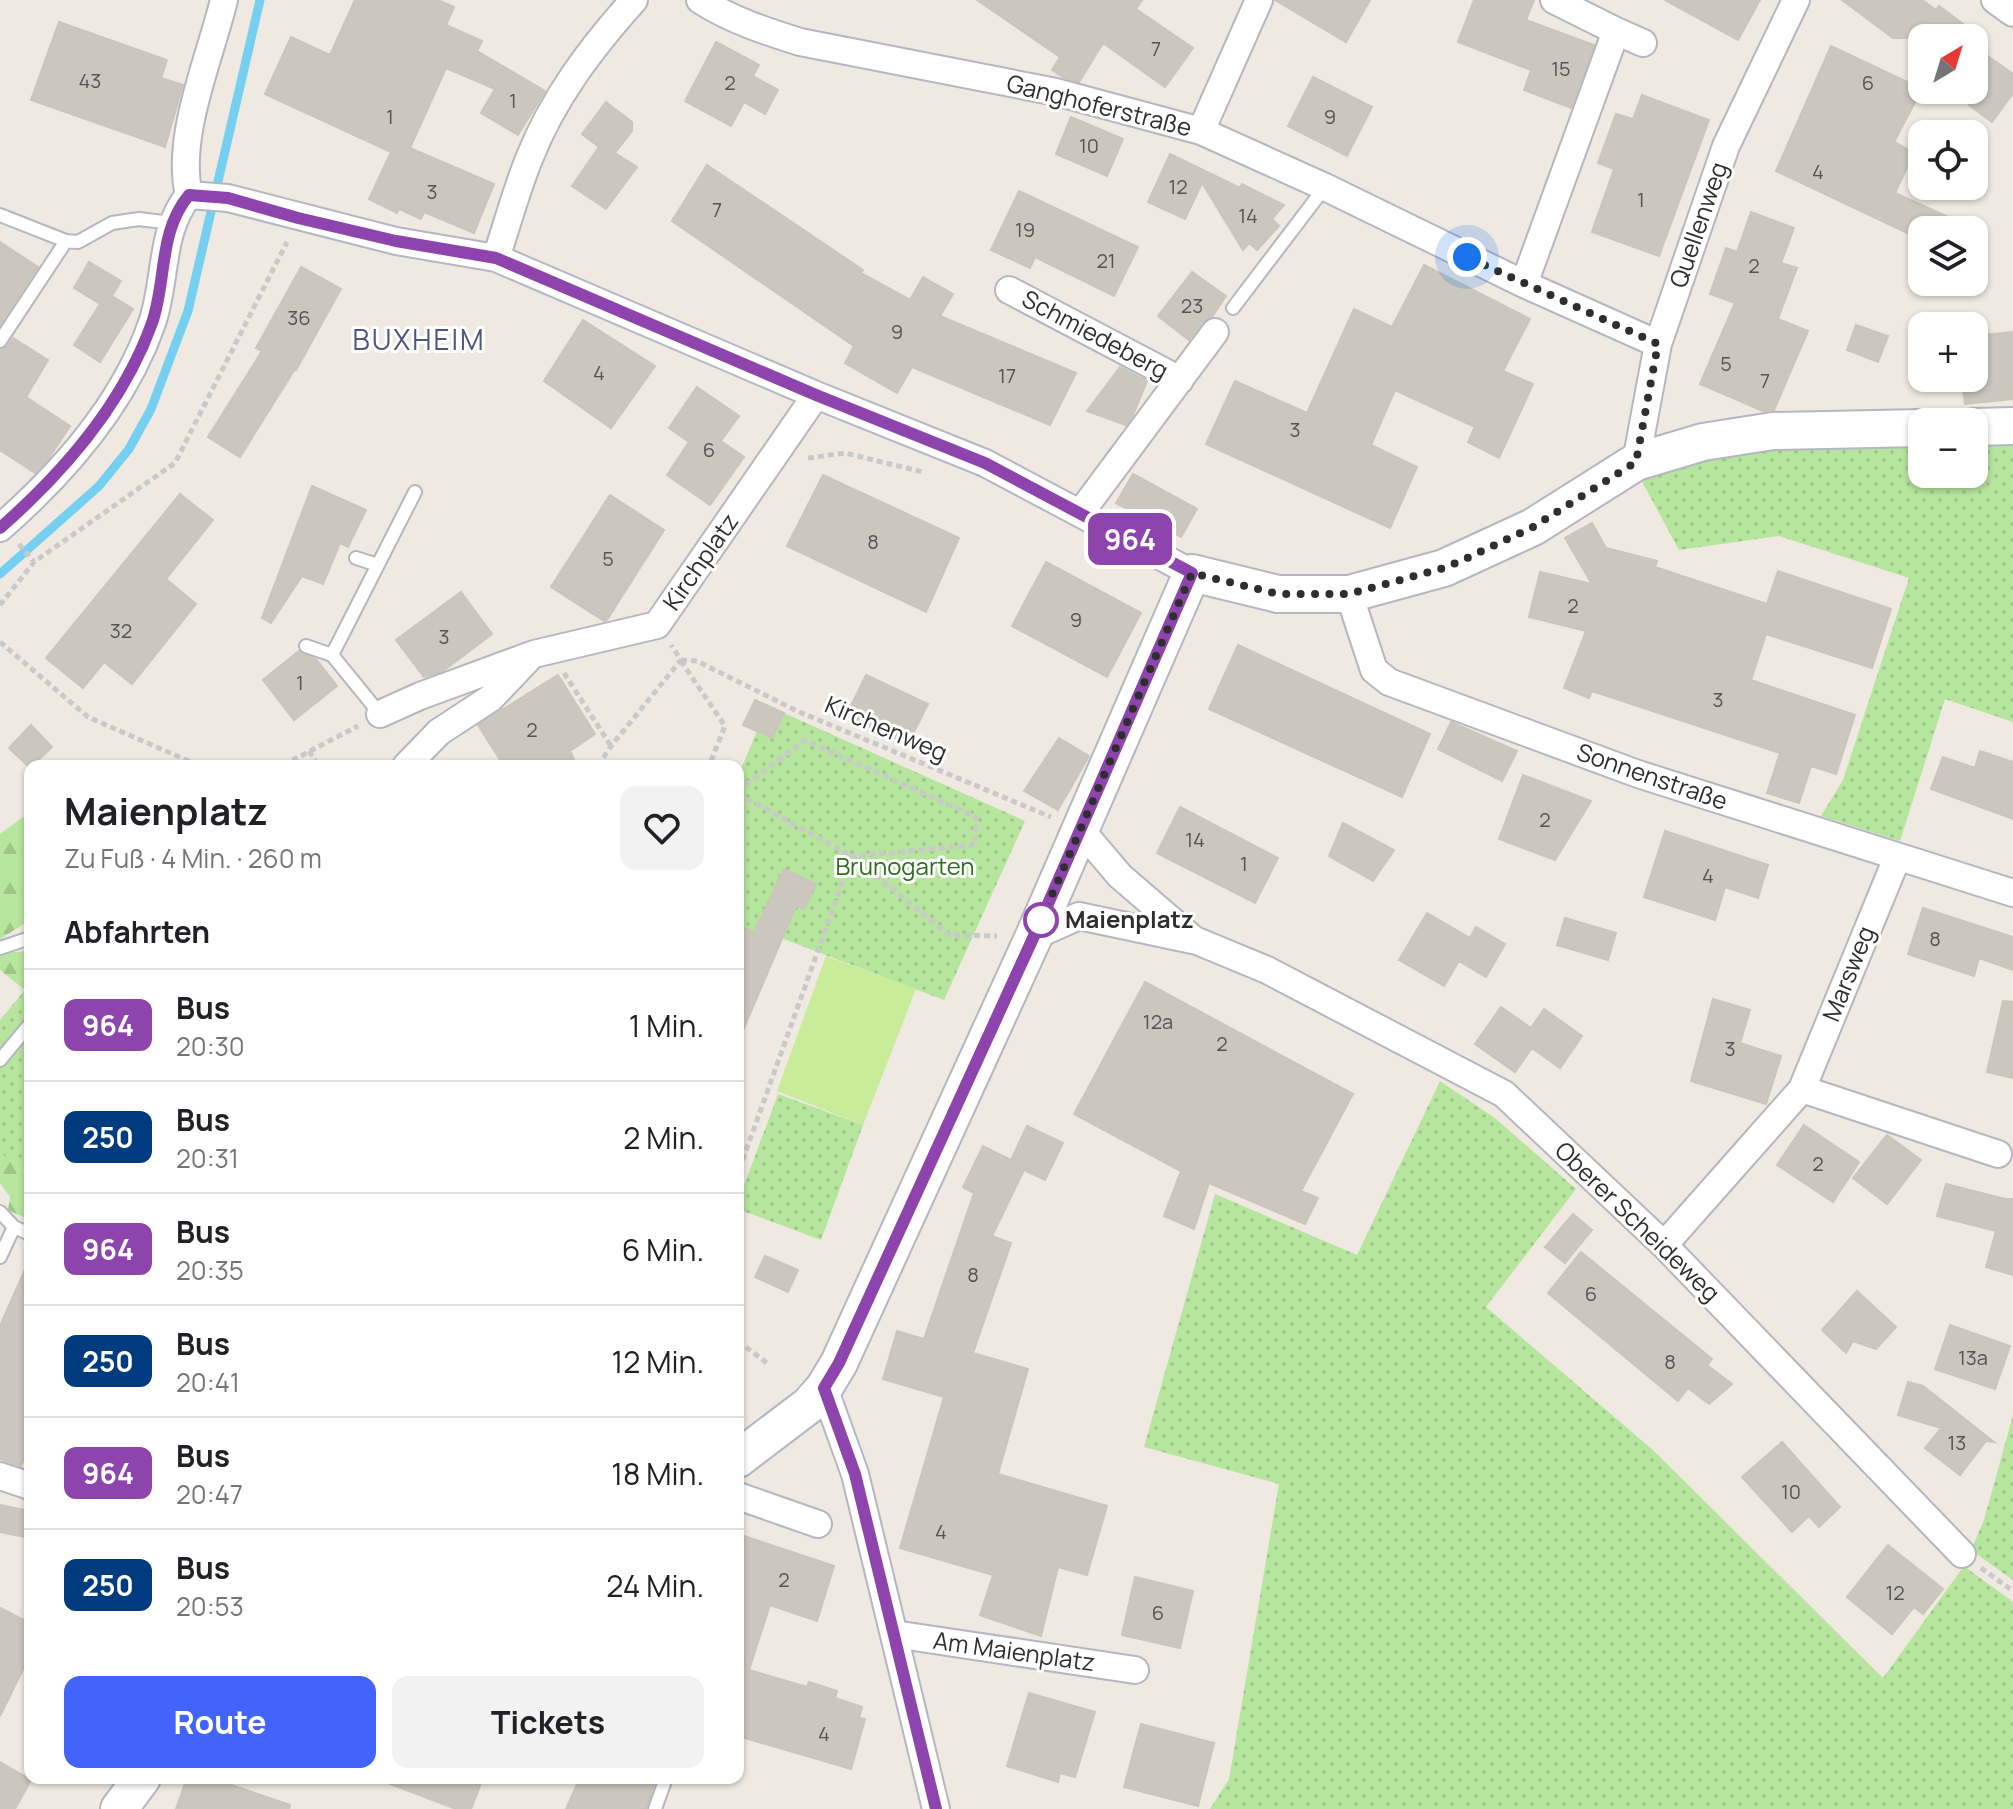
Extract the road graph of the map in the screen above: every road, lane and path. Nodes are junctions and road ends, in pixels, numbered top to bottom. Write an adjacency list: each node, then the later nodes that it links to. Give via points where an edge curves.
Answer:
1 (224, 0): 13 (street, via 193,114 186,173)
2 (634, 0): 18 (street, via 552,109 528,160)
3 (700, 0): 11 (street, Ganghoferstraße, via 761,30 800,42 1056,92)
4 (1259, 0): 11 (street)
5 (1554, 0): 9 (street)
6 (1796, 0): 24 (street, Quellenweg, via 1726,146)
7 (1995, 0): 8 (street)
8 (2013, 13)
9 (1616, 31): 10 (street); 19 (street)
10 (1643, 43)
11 (1201, 131): 12 (street, Ganghoferstraße)
12 (1325, 187): 19 (street, Ganghoferstraße); 21 (lane)
13 (189, 195): 15 (street, via 228,198); 16 (street)
14 (0, 215): 17 (lane)
15 (298, 218): 18 (street); 40 (path, via 175,463 34,562)
16 (171, 223): 17 (lane, via 112,223 78,242); 35 (street, via 159,298 130,372 68,462)
17 (66, 241): 23 (lane)
18 (496, 258): 26 (street)
19 (1524, 284): 24 (street, Ganghoferstraße)
20 (1009, 290): 25 (street, Schmiedeberg)
21 (1233, 308)
22 (1215, 332): 25 (street, Schmiedeberg)
23 (0, 341)
24 (1658, 344): 31 (street, Quellenweg)
25 (1180, 380): 34 (street, Schmiedeberg)
26 (816, 395): 34 (street, via 985,463); 41 (street, Kirchplatz)
27 (2013, 426): 28 (street)
28 (1988, 427)
29 (1908, 428): 31 (street, via 1773,431 1703,442)
30 (807, 458): 32 (path, via 845,453)
31 (1636, 462): 39 (street, via 1508,539 1444,568)
32 (935, 474)
33 (415, 492): 37 (lane)
34 (1081, 512): 38 (street)
35 (0, 528)
36 (356, 558): 37 (lane)
37 (378, 565): 45 (lane)
38 (1192, 573): 39 (street, via 1278,594); 59 (street)
39 (1349, 594): 61 (street, Sonnenstraße, via 1374,670 1389,682 1638,774)
40 (0, 605)
41 (657, 625): 44 (street, Kirchplatz); 46 (path)
42 (0, 642): 51 (path, via 88,717)
43 (306, 646): 45 (lane)
44 (534, 654): 48 (street, Kirchplatz); 54 (street, via 491,698 439,732)
45 (332, 655): 48 (lane)
46 (681, 660): 49 (path); 56 (path, via 725,726); 59 (path, Kirchenweg, via 697,661 797,711)
47 (565, 677): 49 (path)
48 (380, 714): 50 (path)
49 (611, 746): 55 (path)
50 (309, 751): 52 (path); 53 (path)
51 (186, 760)
52 (293, 760)
53 (315, 760)
54 (412, 760)
55 (602, 760)
56 (711, 760)
57 (744, 787): 60 (path, via 805,740 976,817 975,845)
58 (744, 795): 60 (path)
59 (1080, 829): 63 (street); 65 (street, Oberer Scheideweg, via 1120,876)
60 (852, 856): 63 (path, via 949,935); 71 (path)
61 (1897, 858): 62 (street, Sonnenstraße); 69 (street, Marsweg)
62 (2013, 893)
63 (1034, 936): 65 (street, Oberer Scheideweg, via 1079,916); 79 (street)
64 (24, 940): 66 (lane)
65 (1197, 941): 75 (street, Oberer Scheideweg, via 1267,970 1504,1094)
66 (0, 948)
67 (24, 1031): 68 (lane)
68 (0, 1060)
69 (1802, 1089): 70 (street); 75 (street, Marsweg)
70 (1998, 1154)
71 (744, 1156)
72 (0, 1212): 73 (lane)
73 (14, 1227): 74 (lane); 76 (lane)
74 (24, 1231)
75 (1664, 1245): 85 (street, Oberer Scheideweg)
76 (0, 1257)
77 (744, 1346): 78 (path)
78 (767, 1363)
79 (824, 1388): 80 (street); 87 (street, via 855,1474)
80 (744, 1454)
81 (0, 1476): 82 (street)
82 (24, 1484)
83 (744, 1498): 84 (street)
84 (818, 1524)
85 (1962, 1554): 86 (path)
86 (2013, 1591)
87 (894, 1634): 88 (street, Am Maienplatz); 93 (street)
88 (1135, 1670)
89 (138, 1784): 91 (street)
90 (664, 1784): 92 (lane)
91 (119, 1809)
92 (655, 1809)
93 (936, 1809)

